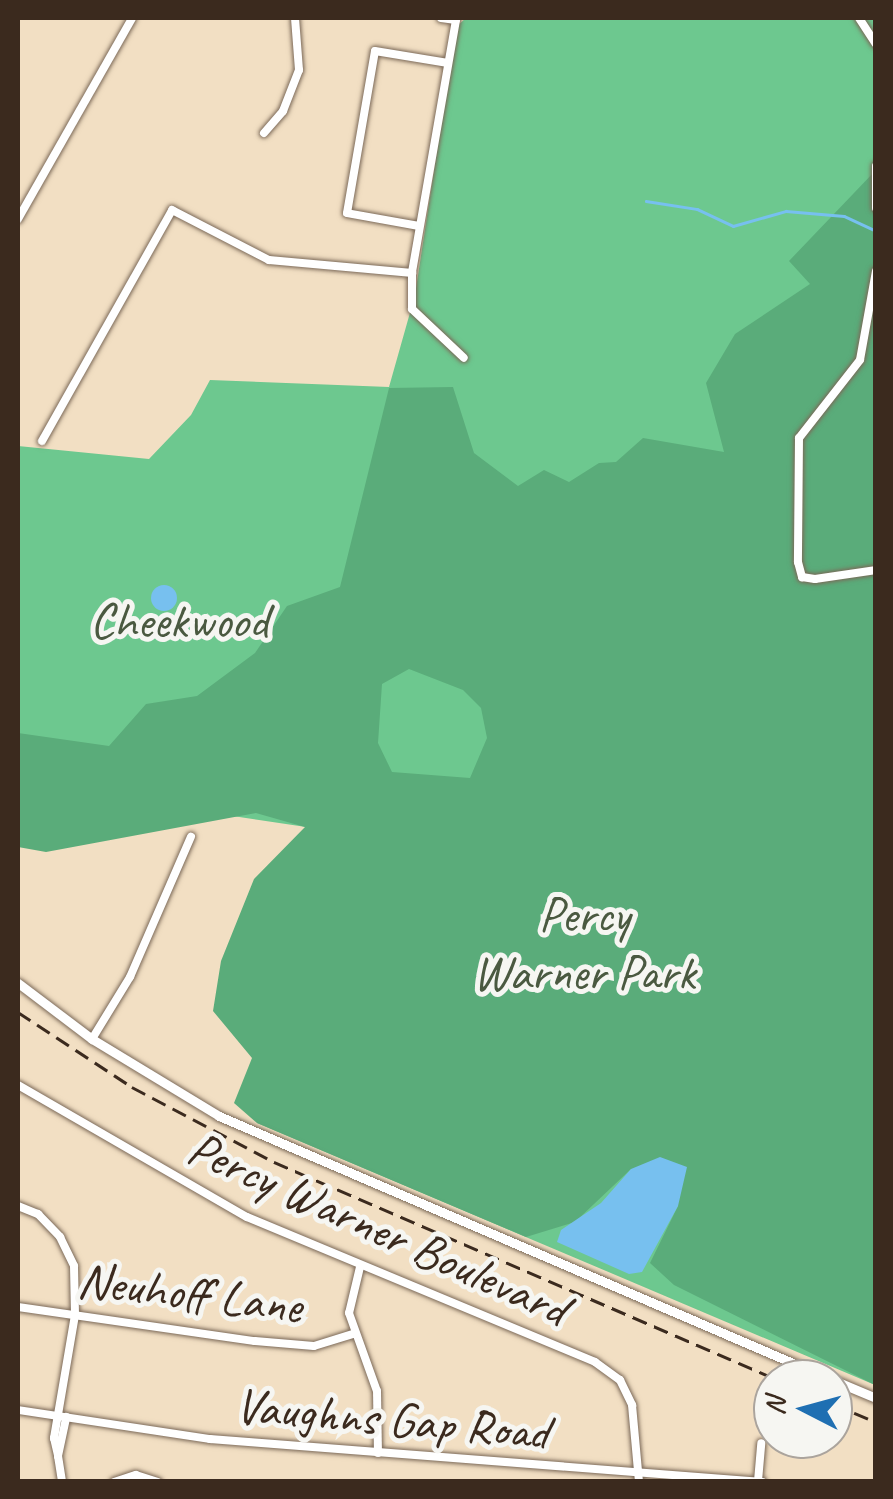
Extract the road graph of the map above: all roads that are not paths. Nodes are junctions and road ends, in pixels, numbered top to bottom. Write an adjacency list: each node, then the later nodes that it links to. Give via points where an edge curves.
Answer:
1 (132, 18): 11 (street)
2 (294, 18): 8 (street, via 298,70 283,111)
3 (440, 18): 5 (street)
4 (859, 18): 6 (street)
5 (457, 19): 7 (street)
6 (876, 44)
7 (448, 63): 12 (street); 12 (street, via 375,51 347,213)
8 (264, 133)
9 (876, 166): 10 (street)
10 (876, 208)
11 (18, 219)
12 (419, 226): 14 (street)
13 (876, 270): 17 (street, via 860,360 799,438 798,562 802,576 815,579)
14 (412, 273): 15 (street, via 412,308); 16 (street, via 269,260 172,210)
15 (464, 358)
16 (42, 441)
17 (876, 570)
18 (191, 836): 20 (street, via 130,977)
19 (18, 983): 20 (main road)
20 (92, 1039): 27 (main road, via 219,1116)
21 (18, 1085): 23 (street, Percy Warner Boulevard, via 140,1160)
22 (18, 1206): 25 (street, via 38,1214 60,1237 74,1266)
23 (360, 1267): 26 (street, via 351,1290); 31 (street, Percy Warner Boulevard, via 595,1362 620,1380 632,1405)
24 (18, 1307): 25 (street, Neuhoff Lane)
25 (74, 1315): 26 (street, Neuhoff Lane, via 294,1344); 29 (street)
26 (353, 1334): 30 (street, via 377,1391)
27 (783, 1359)
28 (18, 1410): 29 (street, Vaughns Gap Road)
29 (62, 1416): 30 (street, Vaughns Gap Road, via 210,1440); 33 (street)
30 (378, 1453): 31 (street, Vaughns Gap Road)
31 (640, 1477): 32 (street, Vaughns Gap Road)
32 (760, 1481)
33 (62, 1482)
34 (114, 1482): 35 (street, via 136,1475)
35 (158, 1482)

